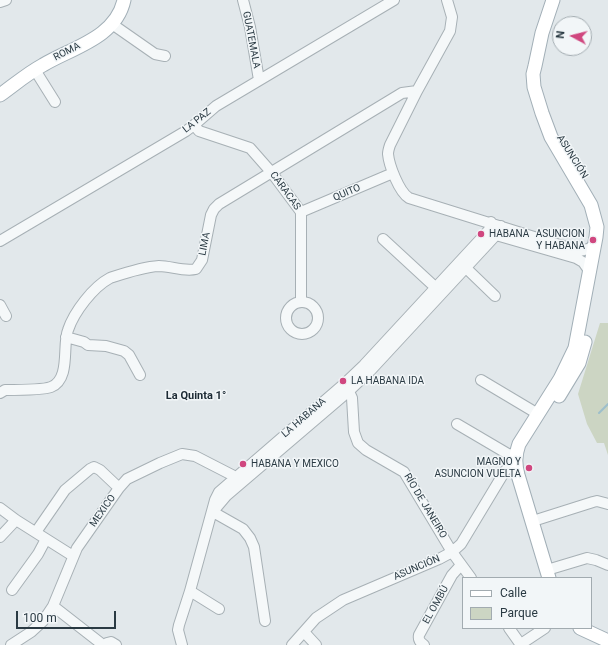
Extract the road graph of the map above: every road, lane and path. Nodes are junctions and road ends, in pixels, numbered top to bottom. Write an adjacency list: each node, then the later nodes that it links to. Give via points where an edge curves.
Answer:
1 (6, 0): 8 (street)
2 (124, 0): 9 (main road, ROMA, via 119,15)
3 (244, 0): 12 (street, GUATEMALA)
4 (394, 0): 12 (street, LA PAZ)
5 (447, 0): 13 (street, via 452,17 450,31)
6 (553, 0): 23 (main road, ASUNCIÓN, via 542,33 533,74 534,87 551,137 592,205 596,227)
7 (561, 0): 30 (main road, ASUNCIÓN, via 544,60 542,78 548,110 556,131 602,210 604,237)
8 (0, 2)
9 (112, 24): 10 (street, via 155,54); 11 (main road, ROMA, via 98,36)
10 (165, 56)
11 (34, 70): 14 (main road, ROMA); 15 (street)
12 (259, 80): 16 (street, LA PAZ, via 216,106)
13 (417, 91): 17 (street, LIMA, via 402,93); 18 (street, via 388,150)
14 (0, 95)
15 (55, 102)
16 (194, 125): 17 (street, CARACAS, via 199,131 250,148); 22 (street, LA PAZ)
17 (272, 173): 19 (street, CARACAS); 32 (street, LIMA, via 214,209 202,260 196,269 155,266 105,280 82,304)
18 (394, 173): 19 (street, QUITO); 20 (street, via 402,192 408,198 475,219)
19 (301, 212): 28 (street, CARACAS)
20 (494, 228): 23 (street, via 580,251); 24 (street); 25 (street, via 580,260); 26 (street, LA HABANA)
21 (383, 239): 26 (street)
22 (0, 241)
23 (595, 245): 25 (main road, ASUNCIÓN)
24 (466, 268): 27 (street); 35 (street, via 370,371)
25 (590, 272): 30 (main road, ASUNCIÓN)
26 (435, 288): 35 (street, LA HABANA)
27 (495, 296)
28 (300, 302)
29 (0, 305): 31 (street)
30 (586, 314): 37 (main road, ASUNCIÓN, via 573,353); 42 (main road, ASUNCIÓN, via 579,362 521,460)
31 (6, 316)
32 (66, 337): 33 (street, via 88,345 124,351 129,355); 36 (street, LIMA, via 63,373 55,384 47,387 5,390)
33 (140, 376)
34 (480, 380): 37 (street)
35 (347, 388): 40 (street, LA HABANA); 51 (street, RÍO DE JANEIRO, via 352,398 354,432 358,443 404,472)
36 (0, 393)
37 (538, 414): 39 (main road, ASUNCIÓN, via 519,444)
38 (457, 424): 39 (street)
39 (515, 458): 42 (main road, via 515,467); 51 (street, ASUNCIÓN, via 461,544)
40 (237, 481): 41 (street, MEXICO, via 195,456 182,454 135,474); 45 (street, LA HABANA, via 219,492)
41 (119, 488): 48 (street, via 100,470 94,467 90,469 65,490); 52 (street, MEXICO)
42 (522, 488): 47 (main road)
43 (608, 504): 47 (street, via 597,501)
44 (0, 508): 46 (street)
45 (213, 512): 58 (street, LA HABANA); 61 (street, via 243,529 250,538 254,547)
46 (16, 520): 48 (street); 49 (street)
47 (533, 521): 55 (main road)
48 (36, 532): 50 (street)
49 (0, 537)
50 (46, 539): 52 (street); 57 (street)
51 (452, 552): 53 (street, RÍO DE JANEIRO); 65 (street, ASUNCIÓN, via 343,600 316,618)
52 (73, 556): 59 (street, MEXICO)
53 (461, 565): 56 (street, RÍO DE JANEIRO); 73 (street, EL OMBÚ, via 452,575 419,634 418,639)
54 (608, 565): 55 (street, via 588,558)
55 (548, 574)
56 (470, 577)
57 (12, 590)
58 (190, 590): 60 (street); 70 (street, LA HABANA, via 178,630)
59 (53, 606): 67 (street, MEXICO, via 35,629); 68 (street)
60 (219, 609)
61 (265, 621)
62 (510, 629): 74 (street)
63 (544, 629): 74 (street)
64 (582, 629): 66 (main road)
65 (304, 632): 71 (street, ASUNCIÓN); 72 (street)
66 (608, 641)
67 (11, 645)
68 (104, 645): 69 (street, via 111,642)
69 (116, 645)
70 (182, 645)
71 (292, 645)
72 (316, 645)
73 (424, 645)
74 (521, 645)

